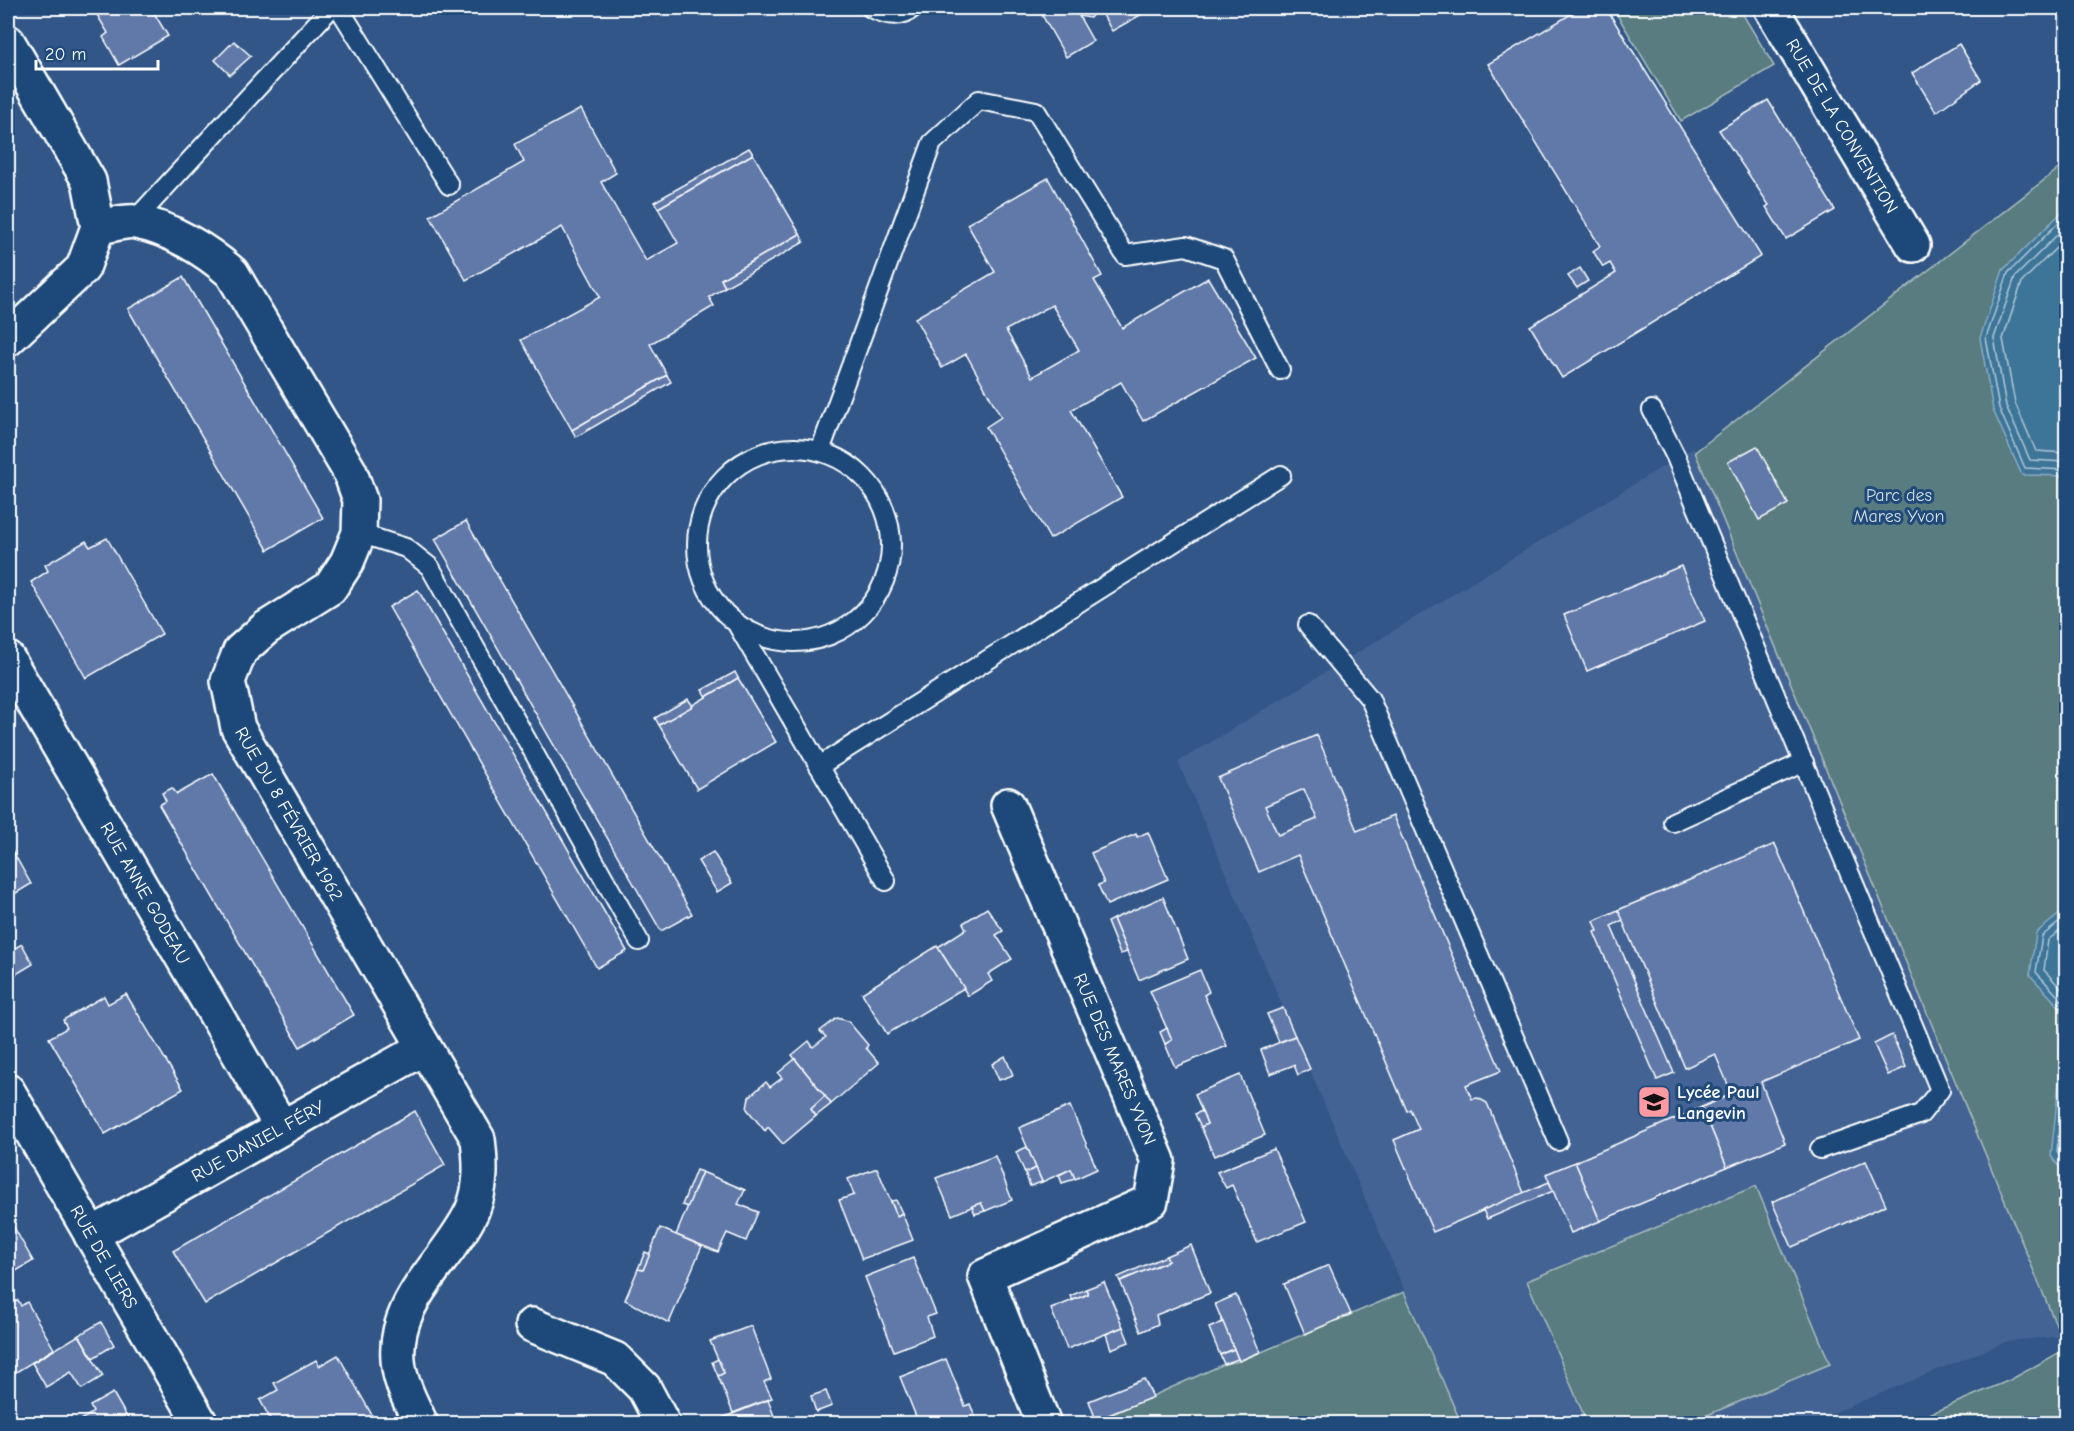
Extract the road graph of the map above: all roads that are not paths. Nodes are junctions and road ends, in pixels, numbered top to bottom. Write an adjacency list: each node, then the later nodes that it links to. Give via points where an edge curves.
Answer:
1 (331, 8): 8 (lane)
2 (339, 8): 7 (lane)
3 (871, 8): 4 (lane, via 895,15)
4 (913, 8)
5 (1772, 8): 10 (street, RUE DE LA CONVENTION)
6 (8, 42): 9 (street, via 89,181)
7 (449, 185)
8 (134, 221): 9 (street, RUE DU 8 FÉVRIER 1962); 16 (street, RUE DU 8 FÉVRIER 1962, via 210,253 232,273 350,472 360,500)
9 (98, 227): 11 (street, via 83,268)
10 (1913, 245)
11 (8, 339)
12 (1280, 370): 14 (lane, via 1224,259 1186,246 1125,255 1036,111 979,100 932,143)
13 (1652, 410): 20 (lane, via 1676,458)
14 (819, 451): 17 (lane, via 797,447 753,456 718,483 706,503 696,546 700,568 707,590); 17 (lane, via 859,473 885,510 891,555 881,587 862,615 823,638 778,641 756,635)
15 (1281, 475): 21 (lane)
16 (359, 532): 25 (lane, via 406,548 430,567); 26 (street, RUE DU 8 FÉVRIER 1962, via 347,562 330,588 266,628 240,651 228,681 238,728)
17 (736, 623): 21 (lane)
18 (1308, 625): 29 (lane, via 1370,699)
19 (8, 659): 28 (street, RUE ANNE GODEAU)
20 (1804, 762): 23 (lane); 30 (lane, via 1940,1089 1921,1114)
21 (819, 766): 24 (lane)
22 (1008, 805): 36 (street, RUE DES MARES YVON, via 1158,1161 1150,1201 984,1276)
23 (1673, 822)
24 (886, 881)
25 (639, 941)
26 (424, 1048): 28 (street, RUE DANIEL FÉRY); 34 (street, RUE DU 8 FÉVRIER 1962, via 478,1139 482,1171 472,1210 416,1293 399,1338 399,1368)
27 (8, 1091): 31 (street, RUE DE LIERS)
28 (282, 1128): 31 (street, RUE DANIEL FÉRY)
29 (1558, 1142)
30 (1820, 1149)
31 (92, 1235): 33 (street, RUE DE LIERS)
32 (532, 1325): 35 (street, via 615,1359 644,1388)
33 (201, 1424)
34 (421, 1424)
35 (663, 1424)
36 (1044, 1424)

